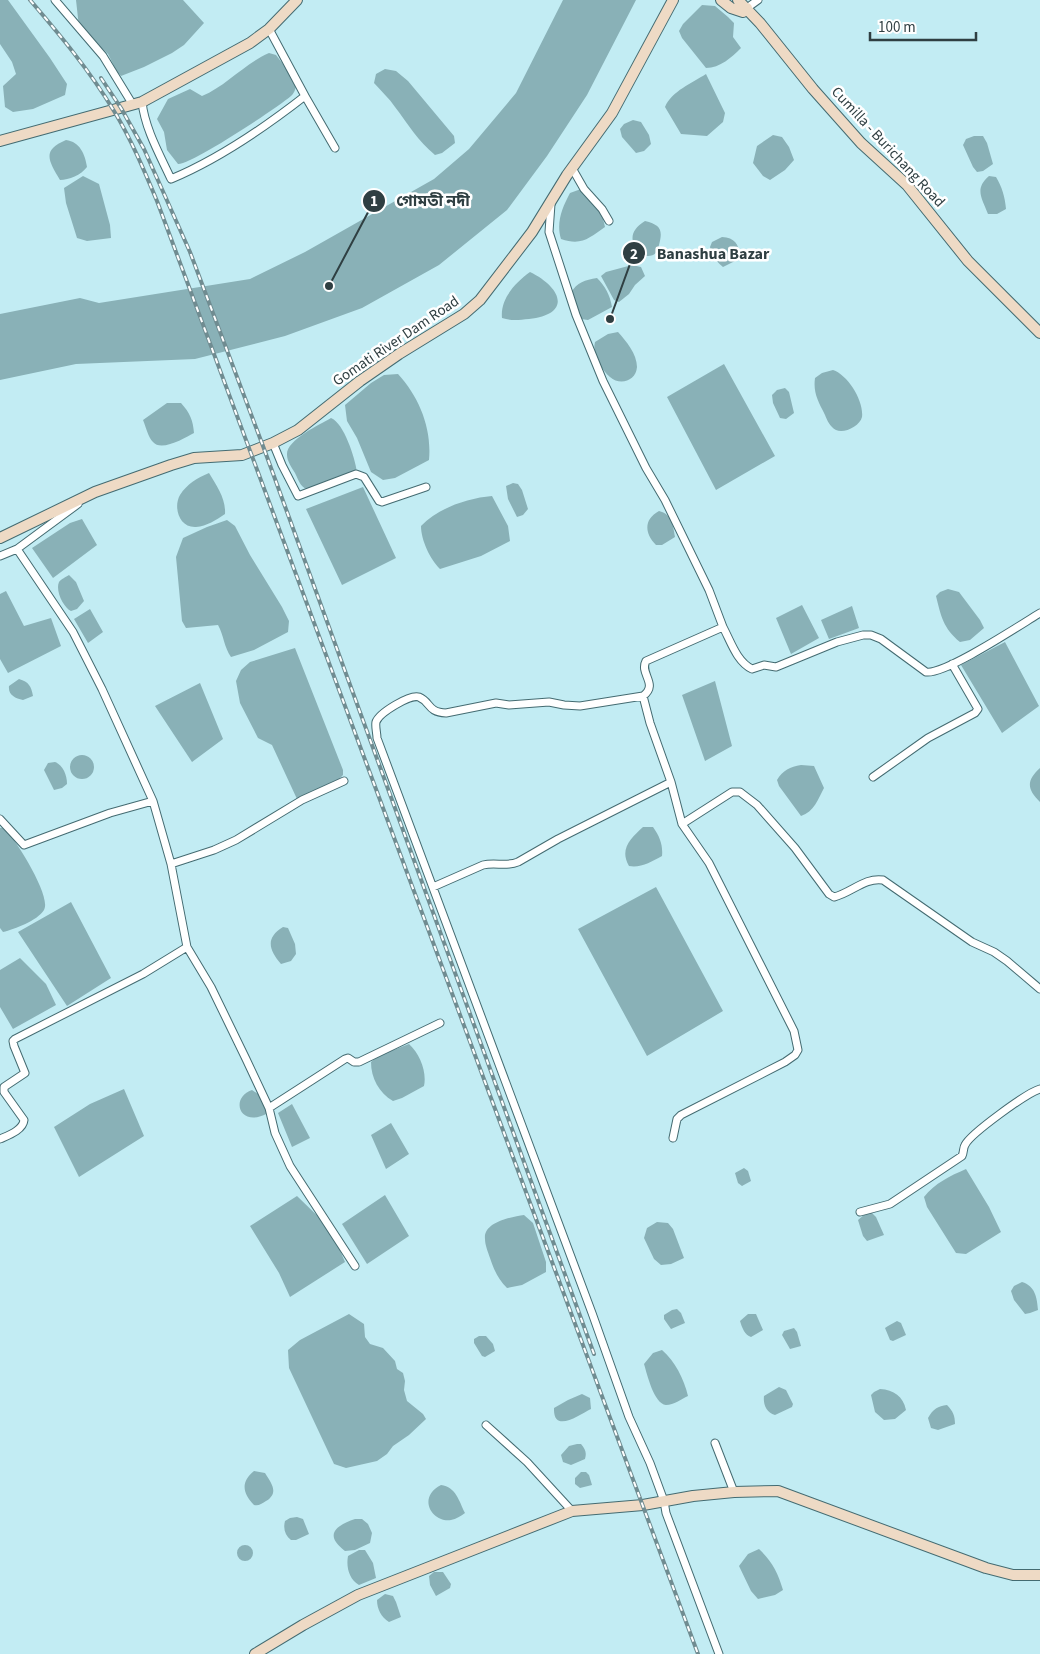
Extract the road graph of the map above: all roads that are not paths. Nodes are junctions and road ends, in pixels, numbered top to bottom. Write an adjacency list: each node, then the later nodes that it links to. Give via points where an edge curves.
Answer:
1 (55, 0): 9 (street, via 103,56)
2 (297, 0): 7 (main road)
3 (673, 0): 12 (main road, Gomati River Dam Road, via 612,113)
4 (721, 0): 6 (main road, via 743,12)
5 (758, 0): 6 (street)
6 (742, 3): 15 (main road, Cumilla - Burichang Road, via 855,137 907,185 968,261)
7 (269, 29): 8 (street); 9 (main road)
8 (305, 96): 9 (street, via 267,125 206,162 170,179 143,110); 11 (street)
9 (137, 103): 10 (main road)
10 (0, 141)
11 (335, 148)
12 (572, 168): 13 (main road, Gomati River Dam Road); 14 (street)
13 (551, 203): 16 (main road, Gomati River Dam Road, via 480,300 464,314 360,381 298,430); 23 (street, via 549,232 576,315 603,382 665,500 709,590)
14 (609, 221)
15 (1040, 333)
16 (273, 442): 17 (street, via 298,496 356,474 364,477 382,502); 18 (main road, Gomati River Dam Road, via 242,454 186,460)
17 (426, 487)
18 (95, 492): 19 (main road, Gomati River Dam Road); 20 (street)
19 (0, 538)
20 (17, 549): 21 (street); 29 (street, via 73,632)
21 (0, 556)
22 (1040, 613): 24 (street)
23 (723, 627): 24 (street, via 740,660 752,668 776,667 863,635 881,639 926,672); 25 (street, via 646,661 644,665 650,688)
24 (952, 664): 26 (street, via 978,710 928,738)
25 (642, 696): 28 (street); 33 (street, via 580,706 549,702 496,703 446,713 438,712 422,698 416,697 398,703 380,715 376,723 377,738)
26 (874, 777)
27 (344, 781): 32 (street, via 302,800 236,840)
28 (671, 782): 31 (street); 33 (street, via 514,864 483,865)
29 (153, 801): 30 (street, via 110,813 24,845); 32 (street)
30 (0, 819)
31 (682, 824): 35 (street, via 732,792 740,792 757,805 795,848 829,894 834,897 875,878 883,880 972,942 1007,961); 39 (street, via 709,863 794,1032 798,1050 784,1062 681,1115)
32 (171, 864): 34 (street)
33 (433, 888): 46 (street, via 629,1416)
34 (187, 947): 38 (street); 40 (street, via 143,974 16,1038 14,1046 25,1073 4,1087 4,1092 24,1124)
35 (1040, 989)
36 (440, 1023): 38 (street, via 360,1062 345,1059)
37 (1040, 1089): 41 (street, via 1031,1091 992,1120 966,1143 962,1156 890,1204)
38 (269, 1108): 42 (street, via 275,1133 290,1166)
39 (673, 1138)
40 (0, 1139)
41 (860, 1212)
42 (355, 1266)
43 (486, 1425): 47 (street, via 527,1462)
44 (716, 1443): 45 (street)
45 (734, 1492): 46 (main road); 48 (main road, via 778,1491 986,1568 1013,1575)
46 (664, 1501): 47 (main road); 50 (street)
47 (572, 1511): 49 (main road, via 358,1595)
48 (1040, 1574)
49 (256, 1654)
50 (719, 1654)

